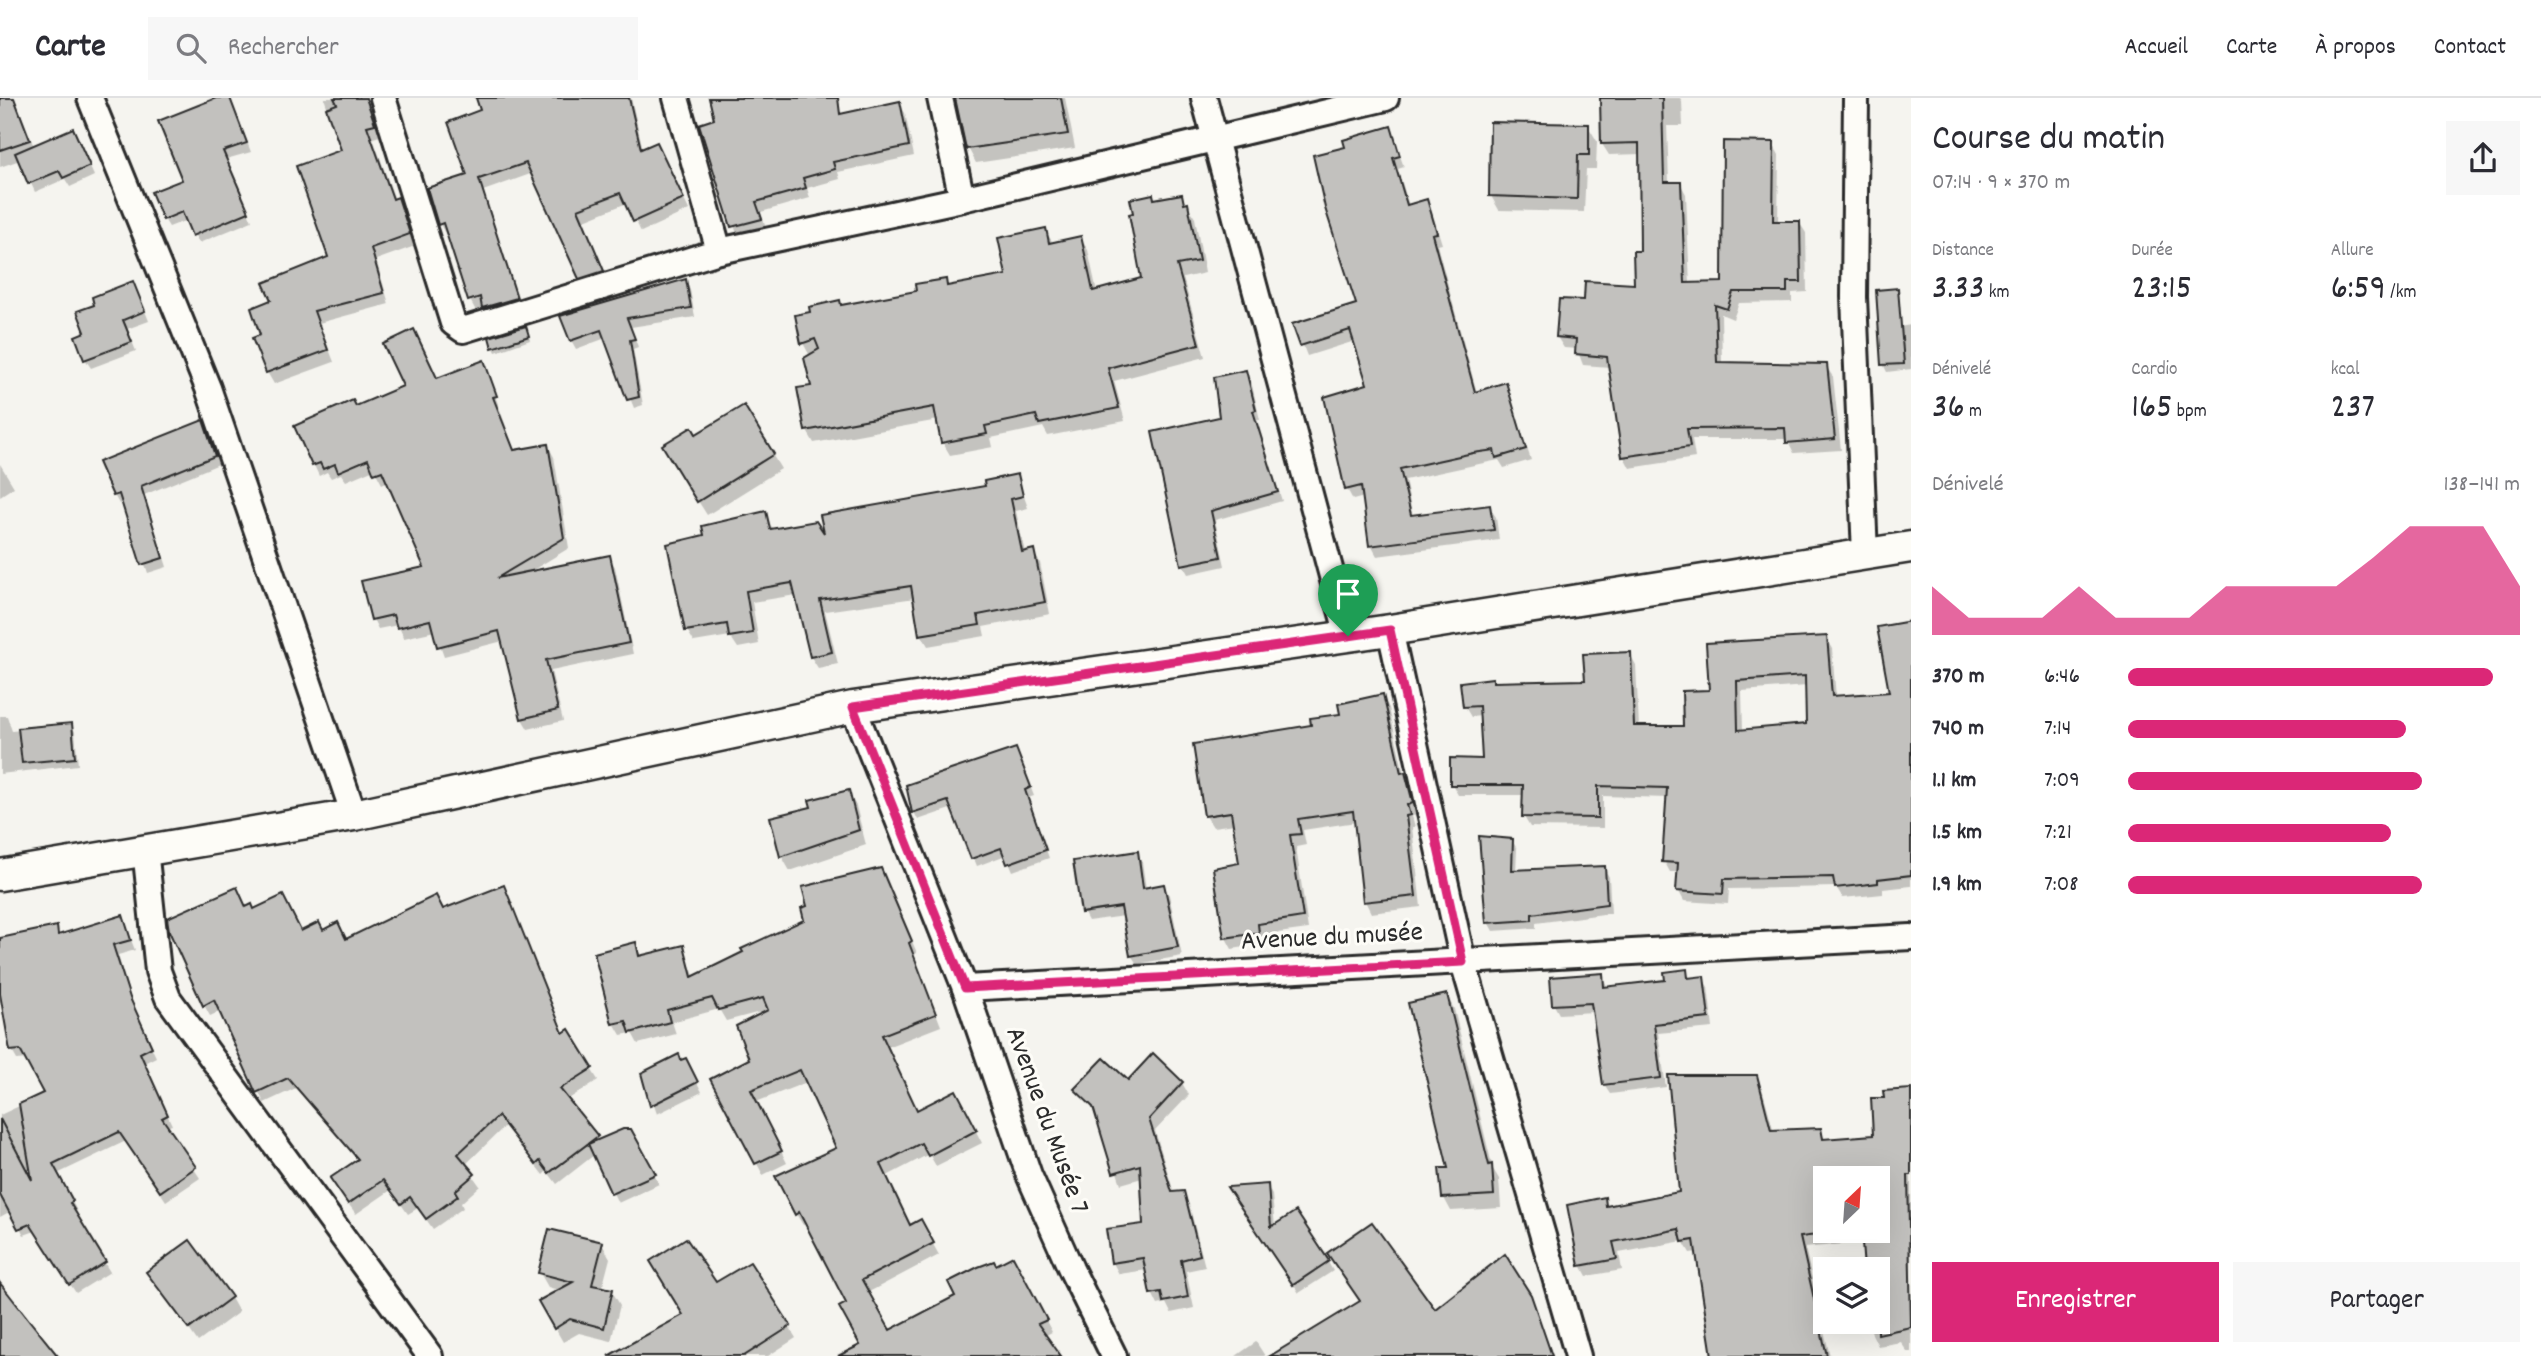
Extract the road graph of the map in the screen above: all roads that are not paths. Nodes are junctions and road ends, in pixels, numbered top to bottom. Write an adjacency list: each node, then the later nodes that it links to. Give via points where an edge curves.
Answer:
1 (90, 98): 16 (street, via 208,388)
2 (383, 98): 10 (street, via 457,328 463,330)
3 (676, 98): 10 (street)
4 (940, 98): 9 (street)
5 (1204, 98): 8 (street)
6 (1386, 98): 8 (street)
7 (1856, 98): 12 (street, via 1854,297)
8 (1212, 139): 9 (street); 14 (street)
9 (962, 199): 10 (street)
10 (719, 251)
11 (1911, 547): 12 (street)
12 (1864, 554): 13 (street)
13 (1390, 630): 14 (street); 20 (street)
14 (1348, 636): 15 (street)
15 (853, 707): 16 (street); 21 (street, Avenue du Musée 7)
16 (354, 815): 17 (street)
17 (145, 849): 18 (street); 22 (street, via 158,971 168,998)
18 (0, 875)
19 (1911, 937): 20 (street, Avenue du musée)
20 (1463, 962): 21 (street, Avenue du musée); 24 (street)
21 (965, 988): 23 (street, Avenue du Musée 7, via 1029,1175)
22 (430, 1356)
23 (1114, 1356)
24 (1578, 1356)

